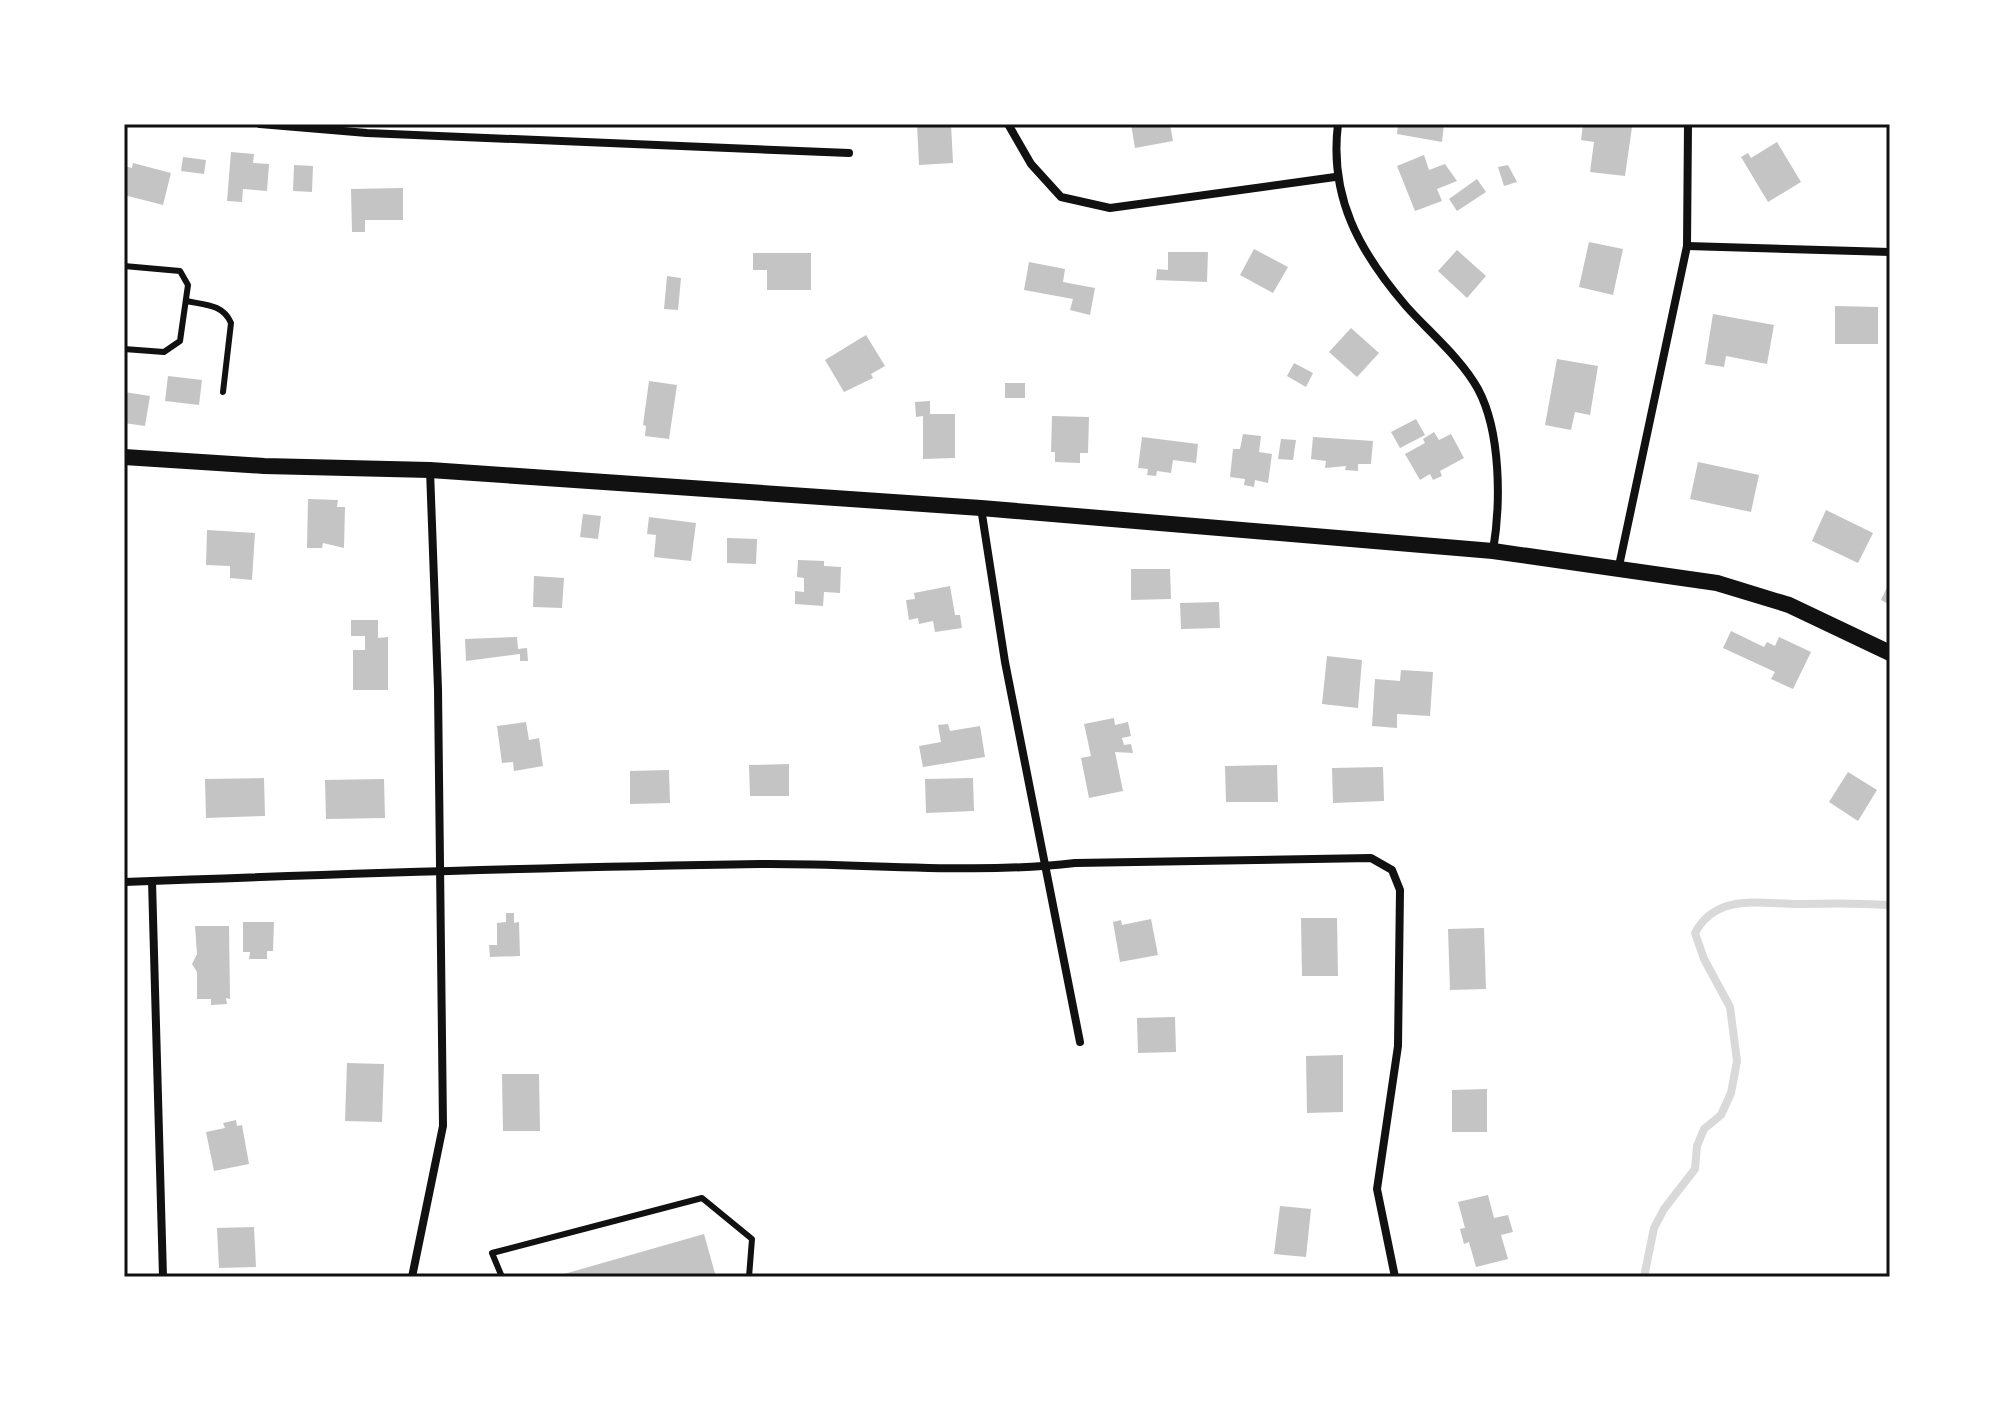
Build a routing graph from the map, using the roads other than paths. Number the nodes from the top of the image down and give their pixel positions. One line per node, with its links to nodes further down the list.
1 (260, 124): 5 (street)
2 (1008, 124): 6 (street)
3 (1338, 124): 6 (street)
4 (1688, 124): 7 (street)
5 (849, 153)
6 (1335, 177): 16 (street)
7 (1687, 246): 8 (street); 17 (street)
8 (1890, 252)
9 (124, 266): 10 (lane)
10 (186, 301): 11 (lane); 12 (lane)
11 (124, 349)
12 (223, 392)
13 (124, 457): 14 (main road)
14 (430, 470): 15 (main road); 20 (street)
15 (981, 508): 16 (main road); 19 (street)
16 (1493, 551): 17 (main road)
17 (1619, 566): 18 (main road)
18 (1890, 653)
19 (1045, 866): 20 (street); 23 (street); 28 (street)
20 (440, 870): 21 (street); 25 (street)
21 (152, 881): 22 (street); 24 (street)
22 (124, 882)
23 (1080, 1042)
24 (163, 1277)
25 (412, 1277)
26 (502, 1277): 27 (lane)
27 (749, 1277)
28 (1395, 1277)

